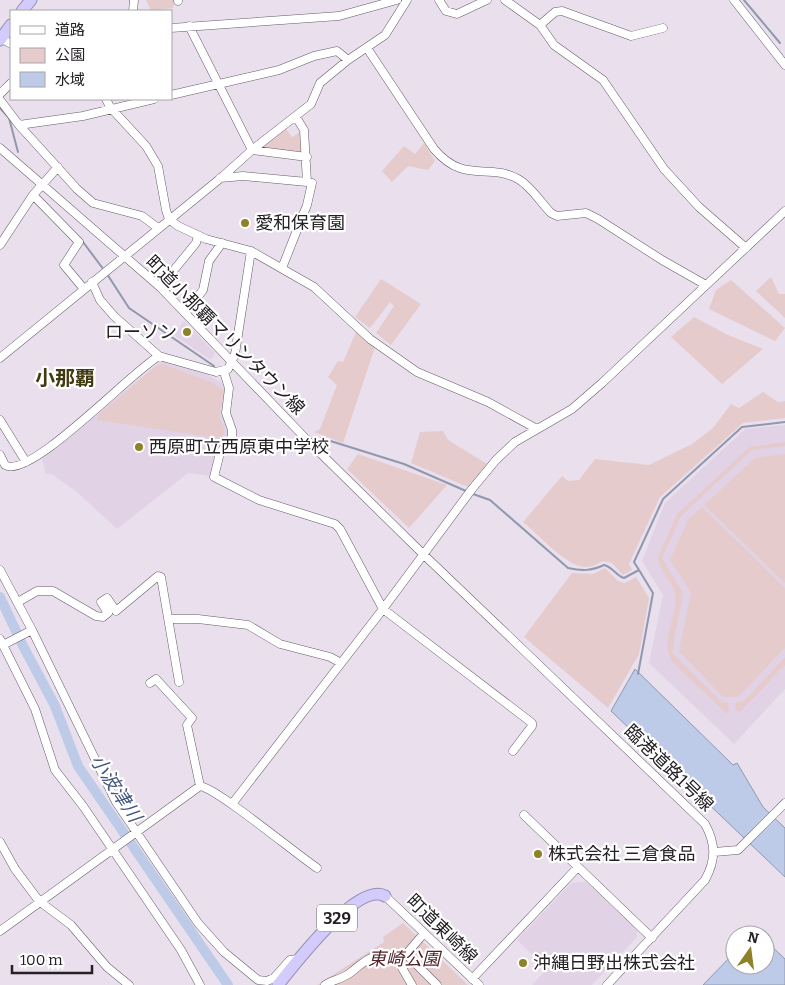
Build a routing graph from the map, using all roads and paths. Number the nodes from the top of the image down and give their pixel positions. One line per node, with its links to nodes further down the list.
1 (31, 0): 9 (highway)
2 (397, 0): 8 (street)
3 (407, 0): 16 (street)
4 (439, 0): 5 (street)
5 (487, 0)
6 (505, 0): 10 (street)
7 (734, 0): 17 (street)
8 (373, 3): 11 (street)
9 (23, 10)
10 (540, 25): 14 (street); 44 (street)
11 (190, 26): 13 (street); 20 (street)
12 (10, 27): 15 (highway)
13 (172, 28)
14 (663, 28)
15 (4, 41)
16 (367, 48): 18 (street); 49 (street)
17 (782, 55): 19 (street)
18 (348, 60): 20 (street); 28 (street)
19 (785, 65)
20 (217, 83): 23 (street); 31 (street)
21 (10, 84): 22 (street)
22 (0, 94)
23 (172, 95)
24 (0, 100): 29 (street)
25 (106, 100): 27 (street)
26 (149, 100): 27 (street)
27 (110, 108): 29 (street); 39 (street)
28 (296, 117): 31 (street); 32 (street)
29 (20, 125): 33 (street)
30 (0, 148): 36 (street, 町道小那覇マリンタウン線)
31 (252, 150): 32 (street); 34 (street)
32 (306, 157): 35 (street)
33 (58, 167): 36 (street); 40 (street)
34 (220, 178): 35 (street); 39 (street)
35 (307, 182): 47 (street)
36 (43, 184): 37 (street); 46 (street, 町道小那覇マリンタウン線)
37 (33, 195): 43 (street); 51 (street)
38 (785, 211): 44 (street)
39 (169, 219): 40 (street); 41 (street)
40 (158, 228): 46 (street)
41 (198, 236): 42 (street); 50 (street)
42 (222, 243): 45 (street); 52 (street)
43 (0, 245)
44 (746, 248): 49 (street)
45 (251, 251): 47 (street); 55 (street)
46 (125, 256): 48 (street); 50 (street, 町道小那覇マリンタウン線)
47 (282, 268): 58 (street)
48 (92, 282): 51 (street); 53 (street)
49 (706, 285): 58 (street)
50 (160, 287): 52 (street, 町道小那覇マリンタウン線)
51 (84, 289): 54 (street)
52 (185, 313): 55 (street, 町道小那覇マリンタウン線)
53 (159, 356): 56 (street); 60 (street)
54 (0, 358)
55 (232, 361): 56 (street); 61 (street, 町道小那覇マリンタウン線)
56 (224, 372): 64 (street)
57 (0, 420): 60 (street)
58 (536, 429): 61 (street)
59 (0, 455): 60 (street)
60 (26, 462)
61 (423, 554): 64 (street); 69 (street, 町道小那覇マリンタウン線)
62 (0, 570): 63 (street)
63 (18, 602): 65 (street); 66 (street)
64 (383, 610): 68 (street); 72 (street)
65 (169, 619): 68 (street); 70 (street)
66 (30, 631): 67 (street); 77 (street)
67 (3, 642): 79 (street)
68 (341, 663): 75 (street)
69 (551, 676): 80 (street, 臨港道路1号線)
70 (179, 682)
71 (150, 683): 73 (street)
72 (513, 750)
73 (200, 786): 75 (street); 77 (street)
74 (785, 803): 80 (street)
75 (232, 804): 82 (street)
76 (524, 816): 81 (street)
77 (134, 835): 79 (street); 89 (street)
78 (0, 842): 84 (street)
79 (114, 849): 84 (street); 93 (street)
80 (714, 852): 87 (street)
81 (578, 867): 87 (street); 91 (street)
82 (317, 868)
83 (385, 896): 89 (highway, 329); 91 (street, 町道東崎線)
84 (39, 901): 85 (street); 92 (street)
85 (0, 931)
86 (420, 938): 88 (street)
87 (652, 938): 99 (street)
88 (410, 958): 90 (street); 97 (street)
89 (298, 959): 94 (highway, 329)
90 (401, 964): 95 (street); 96 (street)
91 (472, 979): 98 (street, 町道東崎線)
92 (128, 985)
93 (200, 985)
94 (278, 985)
95 (325, 985)
96 (412, 985)
97 (437, 985)
98 (479, 985)
99 (607, 985)

